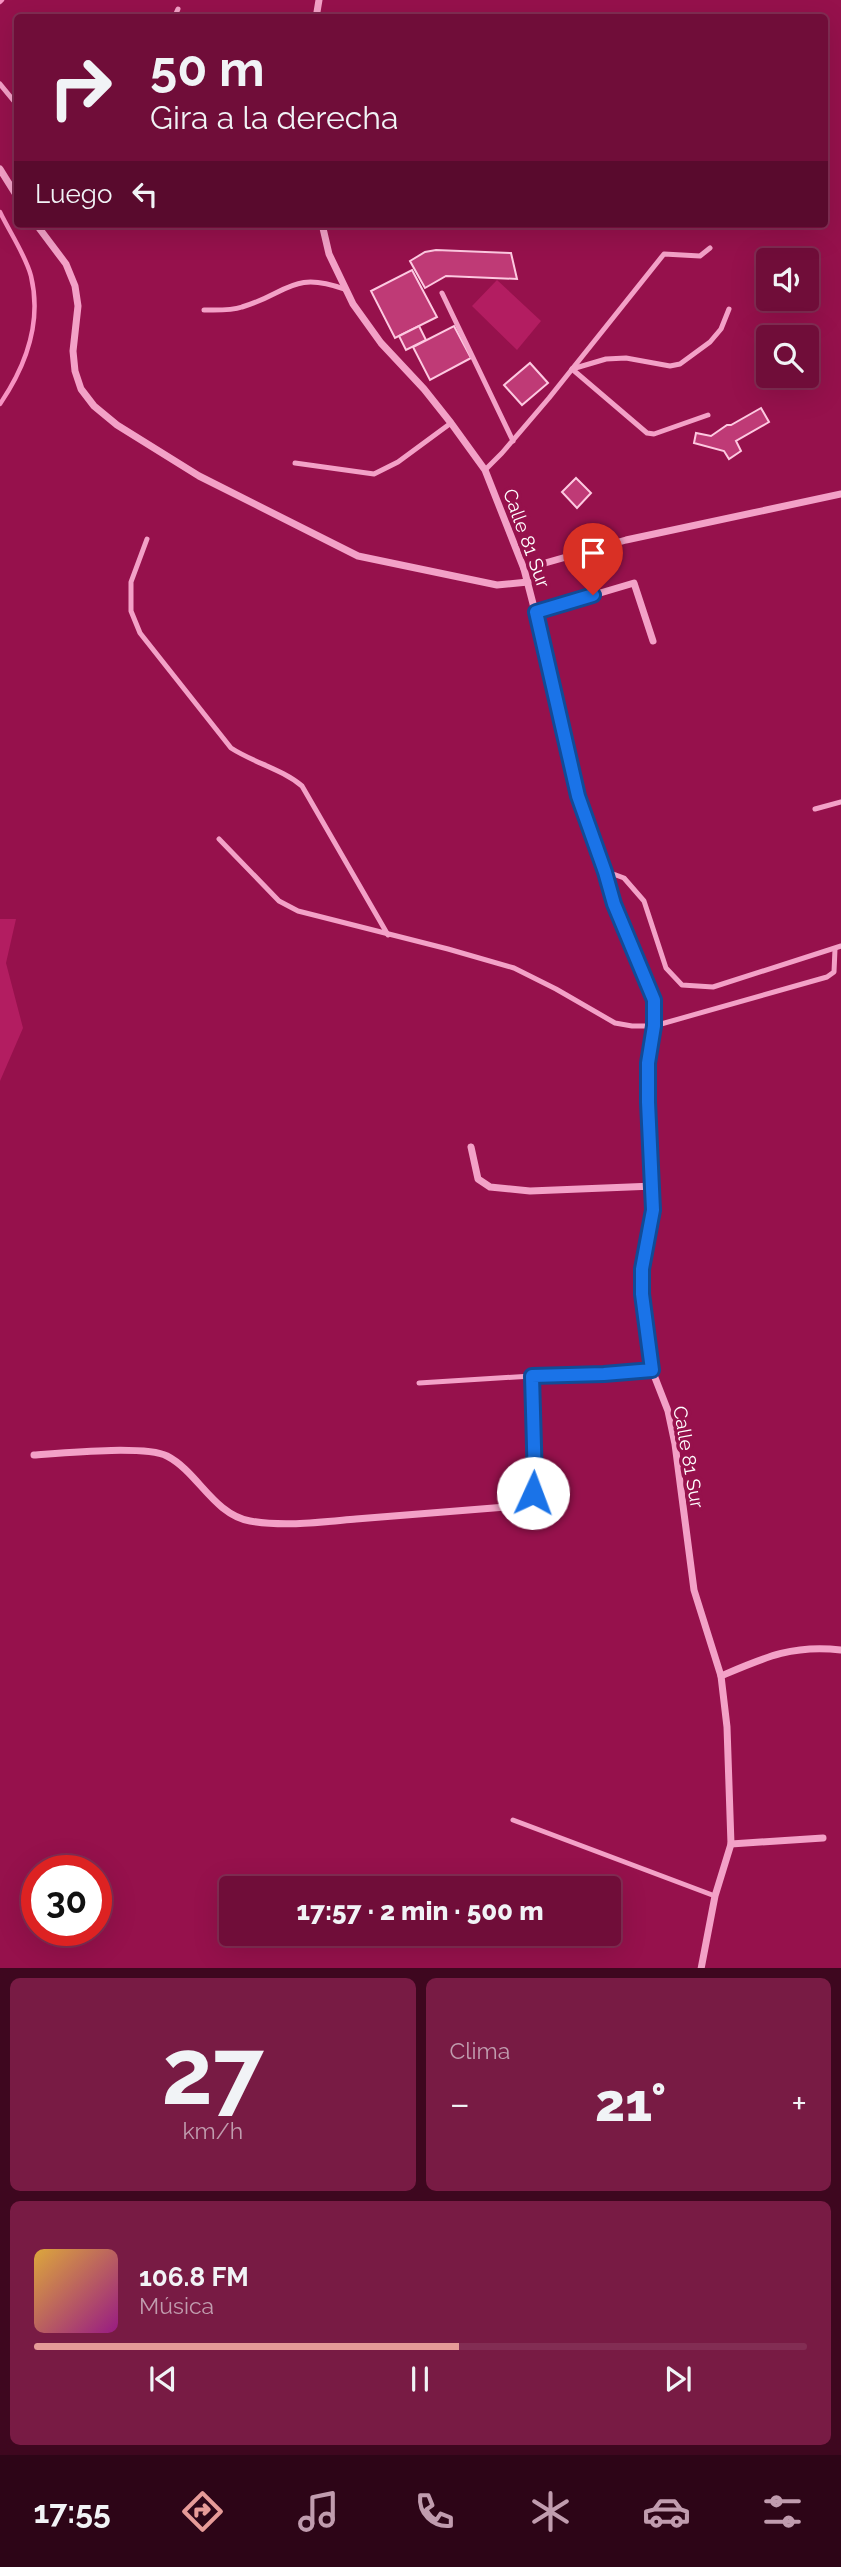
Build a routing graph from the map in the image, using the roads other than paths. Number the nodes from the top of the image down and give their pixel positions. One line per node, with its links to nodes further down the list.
1 (178, 9): 2 (lane)
2 (176, 14)
3 (0, 84): 4 (lane)
4 (14, 101)
5 (0, 169): 6 (street)
6 (14, 192)
7 (39, 228): 23 (street)
8 (323, 228): 10 (street, Calle 81 Sur)
9 (710, 248): 14 (lane)
10 (344, 289): 13 (lane); 16 (street, Calle 81 Sur)
11 (442, 293): 17 (lane)
12 (729, 309): 14 (lane)
13 (204, 310)
14 (572, 369): 15 (lane); 17 (lane)
15 (708, 415)
16 (451, 423): 18 (lane); 19 (street, Calle 81 Sur)
17 (513, 441): 19 (lane)
18 (295, 463)
19 (485, 470): 22 (street, Calle 81 Sur)
20 (841, 494): 22 (street)
21 (146, 539): 30 (lane)
22 (524, 569): 23 (street, Calle 81 Sur)
23 (528, 582): 24 (street, Calle 81 Sur)
24 (536, 612): 25 (street); 29 (street, Calle 81 Sur)
25 (653, 641)
26 (841, 802): 27 (lane)
27 (815, 809)
28 (219, 839): 30 (lane)
29 (605, 872): 31 (lane); 32 (street, Calle 81 Sur)
30 (388, 935): 32 (lane)
31 (838, 948): 32 (lane)
32 (654, 1026): 34 (street, Calle 81 Sur)
33 (471, 1147): 34 (street)
34 (654, 1186): 35 (street, Calle 81 Sur)
35 (652, 1370): 36 (street); 40 (street, Calle 81 Sur)
36 (532, 1376): 37 (lane); 38 (street)
37 (419, 1383)
38 (34, 1455)
39 (841, 1650): 40 (street)
40 (721, 1676): 43 (street, Calle 81 Sur)
41 (513, 1820): 44 (lane)
42 (822, 1838): 43 (street)
43 (731, 1844): 44 (street, Calle 81 Sur)
44 (715, 1896): 45 (street, Calle 81 Sur)
45 (701, 1968)

